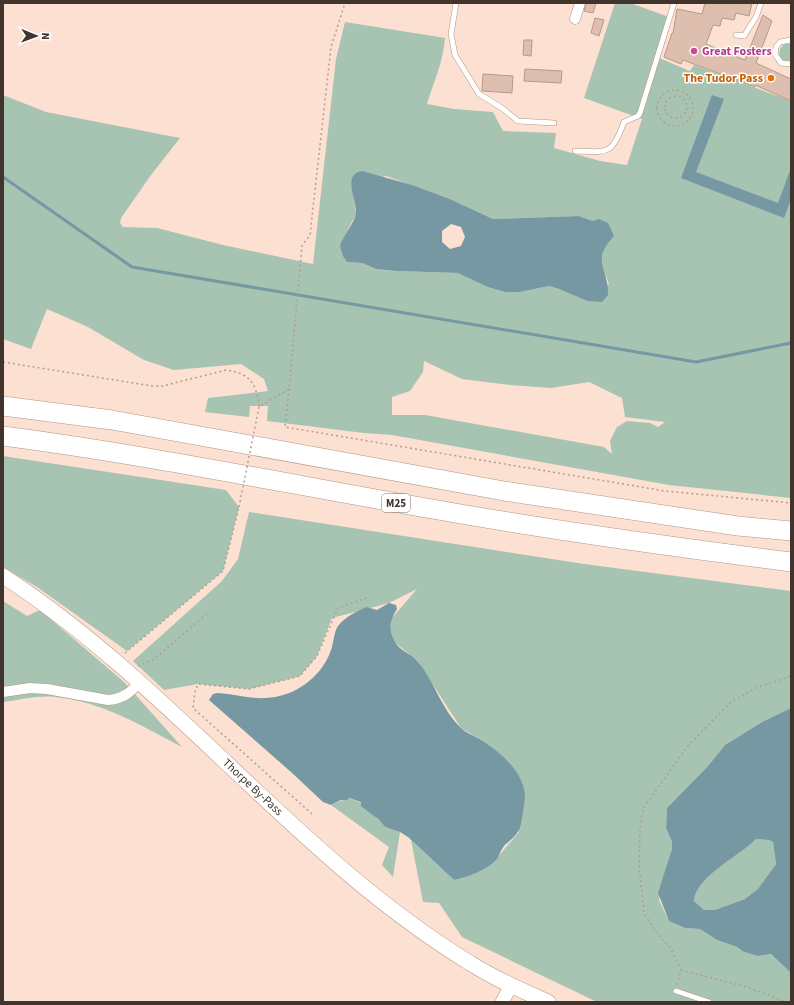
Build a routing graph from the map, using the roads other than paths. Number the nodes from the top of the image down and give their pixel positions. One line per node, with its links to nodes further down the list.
1 (456, 3): 9 (lane)
2 (580, 3): 5 (street)
3 (674, 3): 10 (lane)
4 (761, 3): 6 (lane)
5 (575, 19)
6 (736, 35)
7 (791, 40): 8 (lane)
8 (791, 64)
9 (554, 122)
10 (574, 151)
11 (3, 406): 13 (highway)
12 (3, 436): 14 (highway, M25)
13 (791, 531)
14 (791, 562)
15 (3, 576): 16 (main road, Thorpe By-Pass)
16 (139, 683): 17 (street); 18 (main road, Thorpe By-Pass)
17 (3, 692)
18 (512, 986): 20 (street); 21 (main road, Thorpe By-Pass)
19 (676, 991): 22 (lane)
20 (502, 1002)
21 (548, 1002)
22 (709, 1002)

